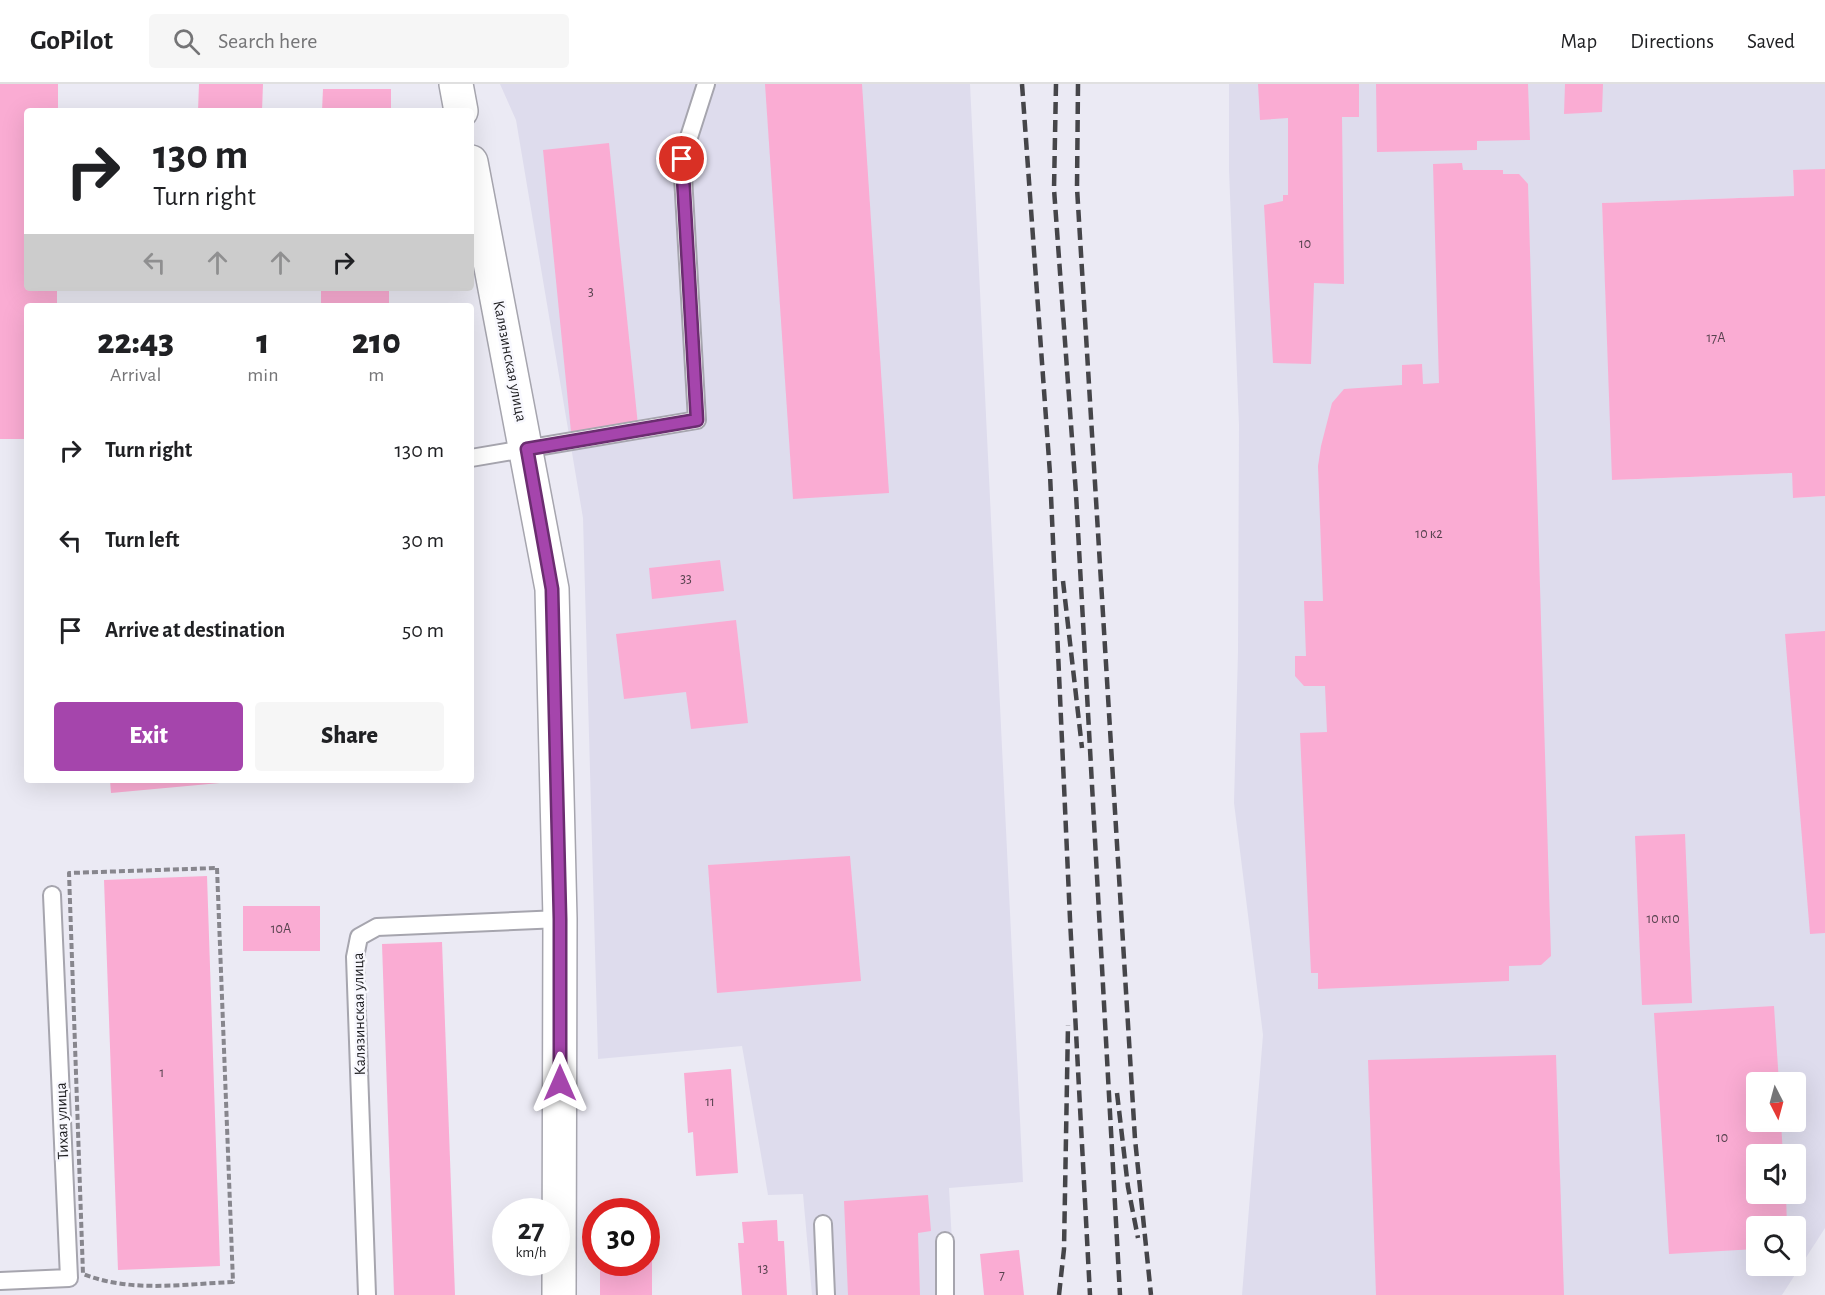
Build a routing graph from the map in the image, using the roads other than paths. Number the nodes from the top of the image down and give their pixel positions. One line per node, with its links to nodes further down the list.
1 (456, 84): 3 (street)
2 (706, 84): 5 (lane)
3 (460, 108)
4 (474, 177): 5 (street, Калязинская улица)
5 (527, 449): 6 (lane); 8 (street, Калязинская улица)
6 (474, 458)
7 (52, 895): 11 (lane, Тихая улица)
8 (560, 919): 12 (lane, Калязинская улица); 13 (street, Калязинская улица)
9 (823, 1224): 14 (lane)
10 (945, 1241): 15 (lane)
11 (0, 1281)
12 (367, 1295)
13 (560, 1295)
14 (826, 1295)
15 (945, 1295)

